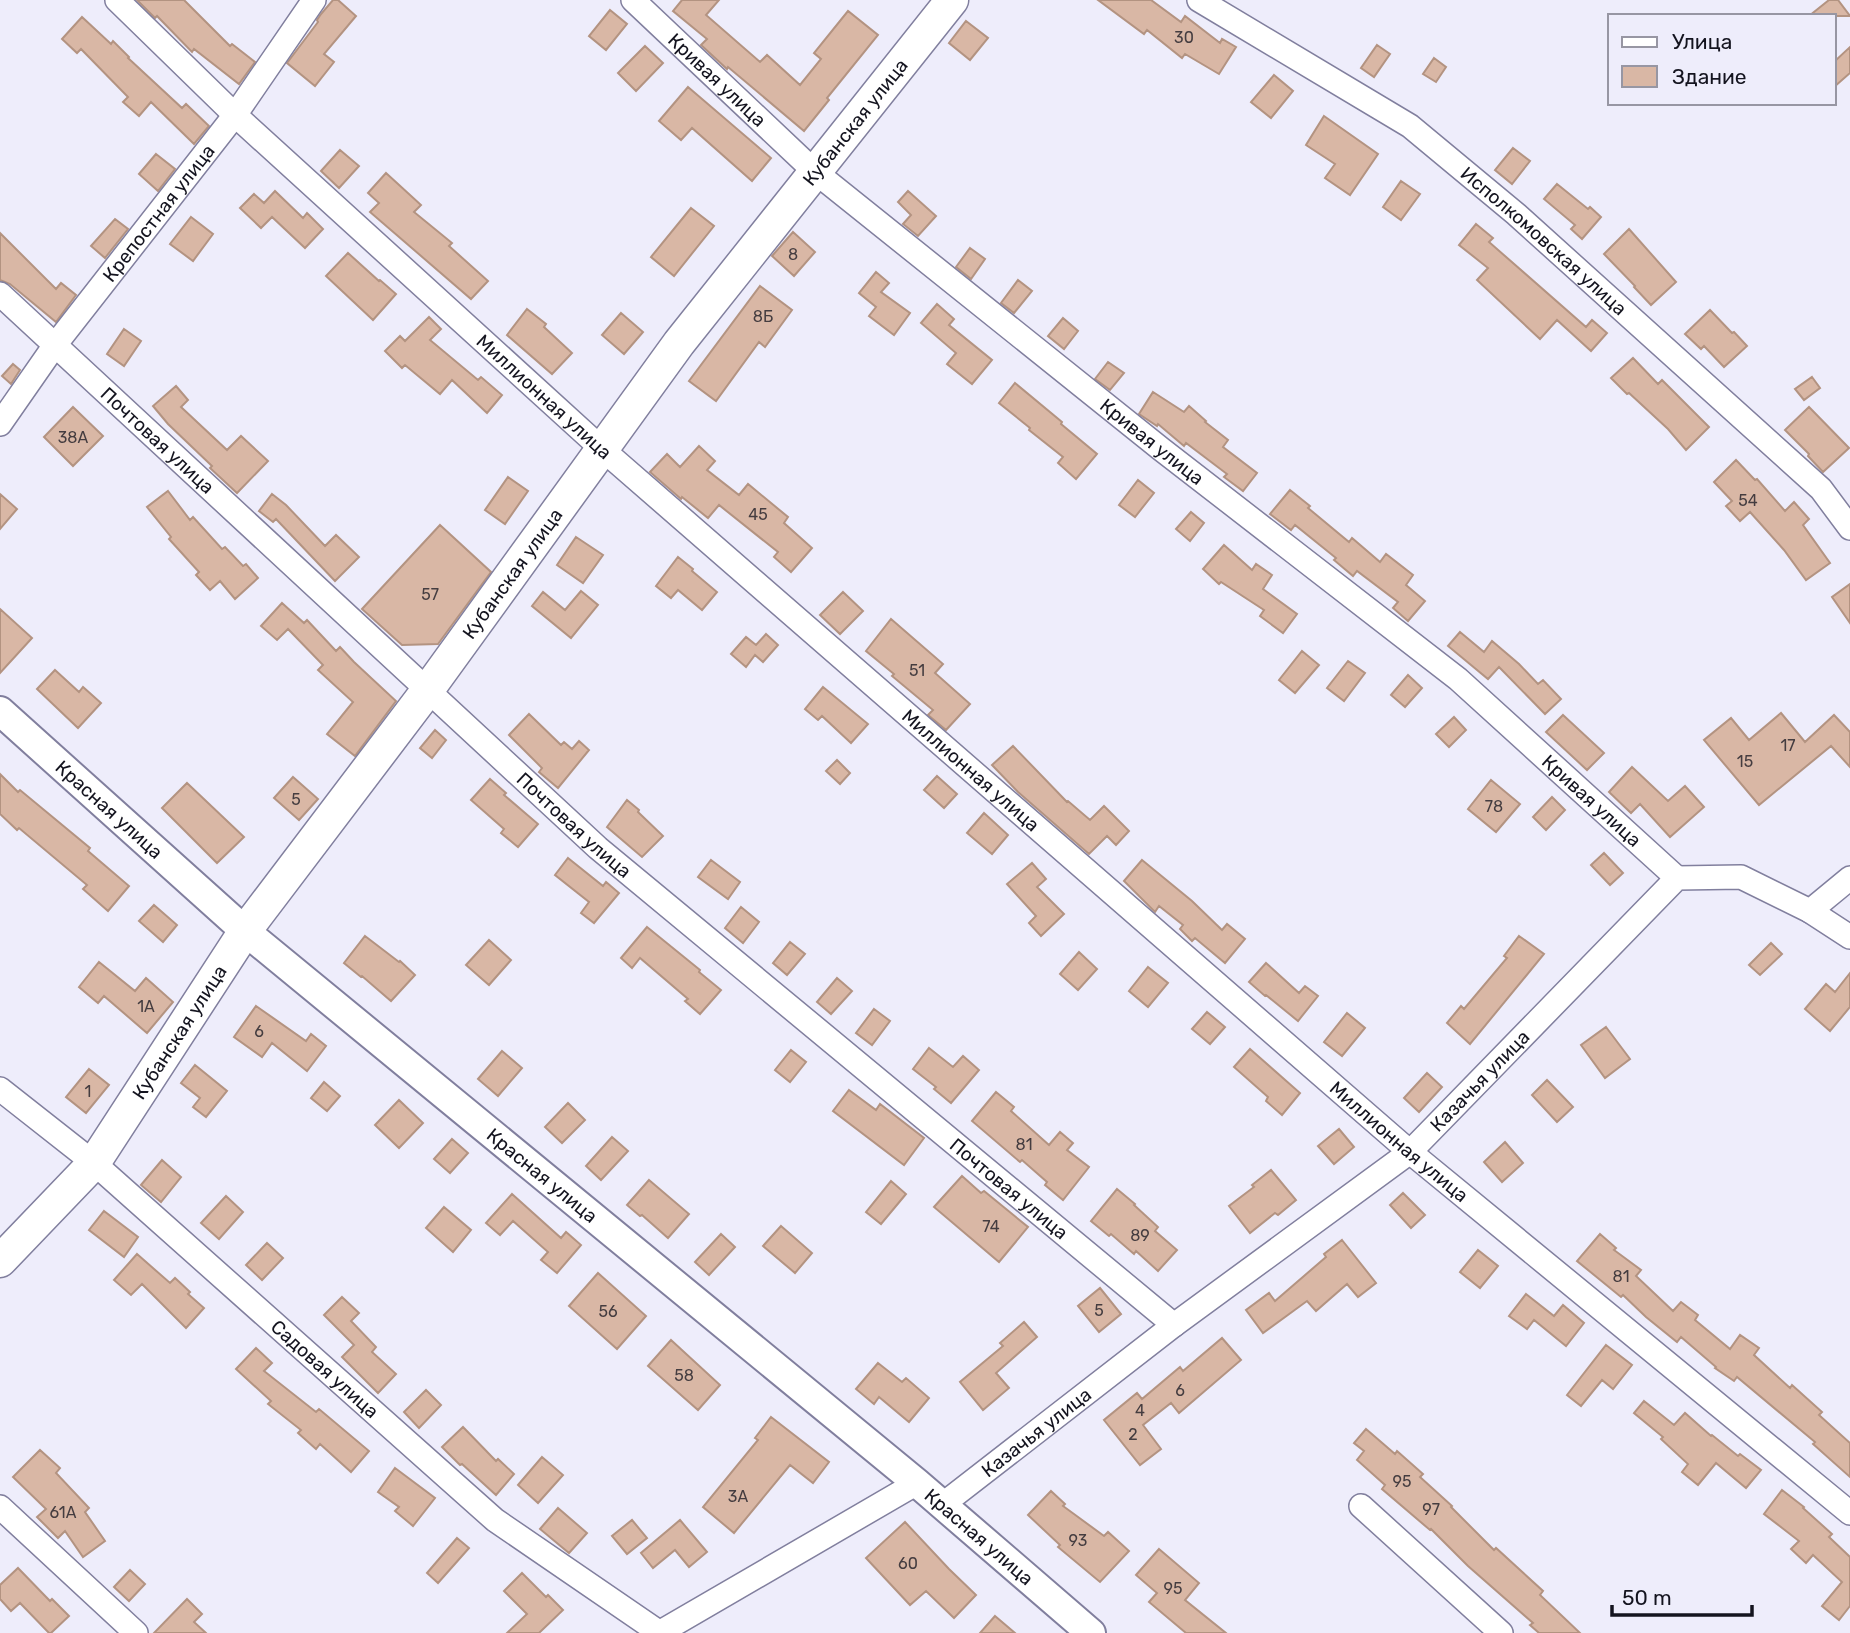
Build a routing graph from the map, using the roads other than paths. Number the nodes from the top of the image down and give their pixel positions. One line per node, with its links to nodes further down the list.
1 (117, 0): 6 (street, Миллионная улица)
2 (314, 0): 6 (street, Крепостная улица)
3 (633, 0): 7 (street, Кривая улица)
4 (951, 0): 7 (main road, Кубанская улица)
5 (1199, 0): 12 (street, Исполкомовская улица)
6 (235, 115): 9 (street, Крепостная улица); 11 (street, Миллионная улица)
7 (814, 171): 11 (main road, Кубанская улица); 15 (street, Кривая улица)
8 (0, 294): 9 (street, Почтовая улица)
9 (55, 345): 10 (street, Крепостная улица); 13 (street, Почтовая улица)
10 (0, 424)
11 (602, 449): 13 (main road, Кубанская улица); 21 (street, Миллионная улица)
12 (1850, 528)
13 (427, 691): 18 (main road, Кубанская улица); 24 (street, Почтовая улица)
14 (0, 710): 18 (street, Красная улица)
15 (1677, 878): 17 (street); 21 (street, Казачья улица)
16 (1850, 878): 17 (street)
17 (1810, 911): 19 (street)
18 (245, 931): 22 (main road, Кубанская улица); 25 (street, Красная улица)
19 (1850, 937)
20 (0, 1090): 22 (street, Садовая улица)
21 (1410, 1152): 24 (street, Казачья улица); 29 (street, Миллионная улица)
22 (94, 1163): 23 (main road, Кубанская улица); 31 (street, Садовая улица)
23 (0, 1261)
24 (1174, 1325): 26 (street, Казачья улица)
25 (917, 1483): 26 (street, Красная улица); 31 (street)
26 (942, 1505): 32 (street, Красная улица)
27 (1361, 1506): 33 (street)
28 (0, 1507): 30 (street)
29 (1850, 1513)
30 (136, 1633)
31 (659, 1633)
32 (1091, 1633)
33 (1501, 1633)

